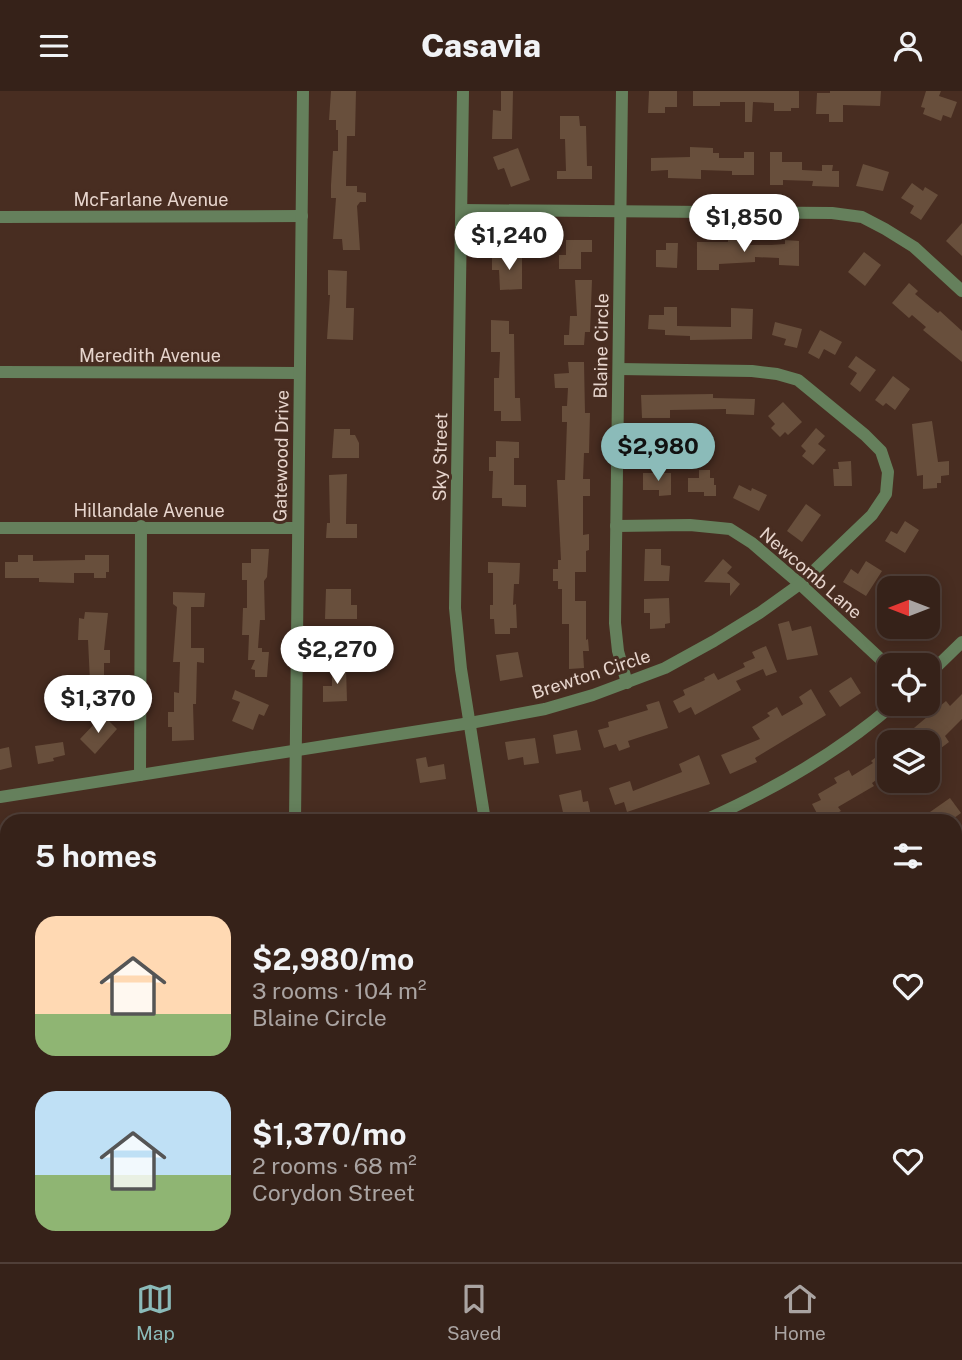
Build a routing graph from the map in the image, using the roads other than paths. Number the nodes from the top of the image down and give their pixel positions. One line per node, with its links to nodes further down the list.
1 (303, 91): 6 (street, Gatewood Drive)
2 (463, 91): 4 (street, Sky Street)
3 (622, 91): 5 (street, Blaine Circle)
4 (461, 210): 5 (street); 22 (street, Sky Street)
5 (620, 212): 8 (street); 9 (street, Blaine Circle)
6 (302, 216): 7 (street, McFarlane Avenue); 11 (street, Gatewood Drive)
7 (0, 217)
8 (962, 291)
9 (618, 369): 13 (street, Blaine Circle); 16 (street, Brewton Circle)
10 (0, 372): 11 (street, Meredith Avenue)
11 (299, 373): 15 (street, Gatewood Drive)
12 (141, 526): 14 (street, Hillandale Avenue); 15 (street, Hillandale Avenue); 24 (street)
13 (616, 526): 16 (street, Newcomb Lane); 20 (street, Blaine Circle)
14 (0, 528)
15 (298, 528): 23 (street, Gatewood Drive)
16 (800, 584): 18 (street, Newcomb Lane); 20 (street, Brewton Circle)
17 (962, 642): 19 (street)
18 (877, 656)
19 (940, 663)
20 (627, 683): 22 (street, Brewton Circle)
21 (878, 716): 28 (street)
22 (470, 723): 23 (street, Brewton Circle); 27 (street, Sky Street)
23 (296, 750): 24 (street, Brewton Circle); 26 (street, Gatewood Drive)
24 (140, 775): 25 (street, Brewton Circle)
25 (0, 797)
26 (295, 814)
27 (484, 814)
28 (717, 814)

